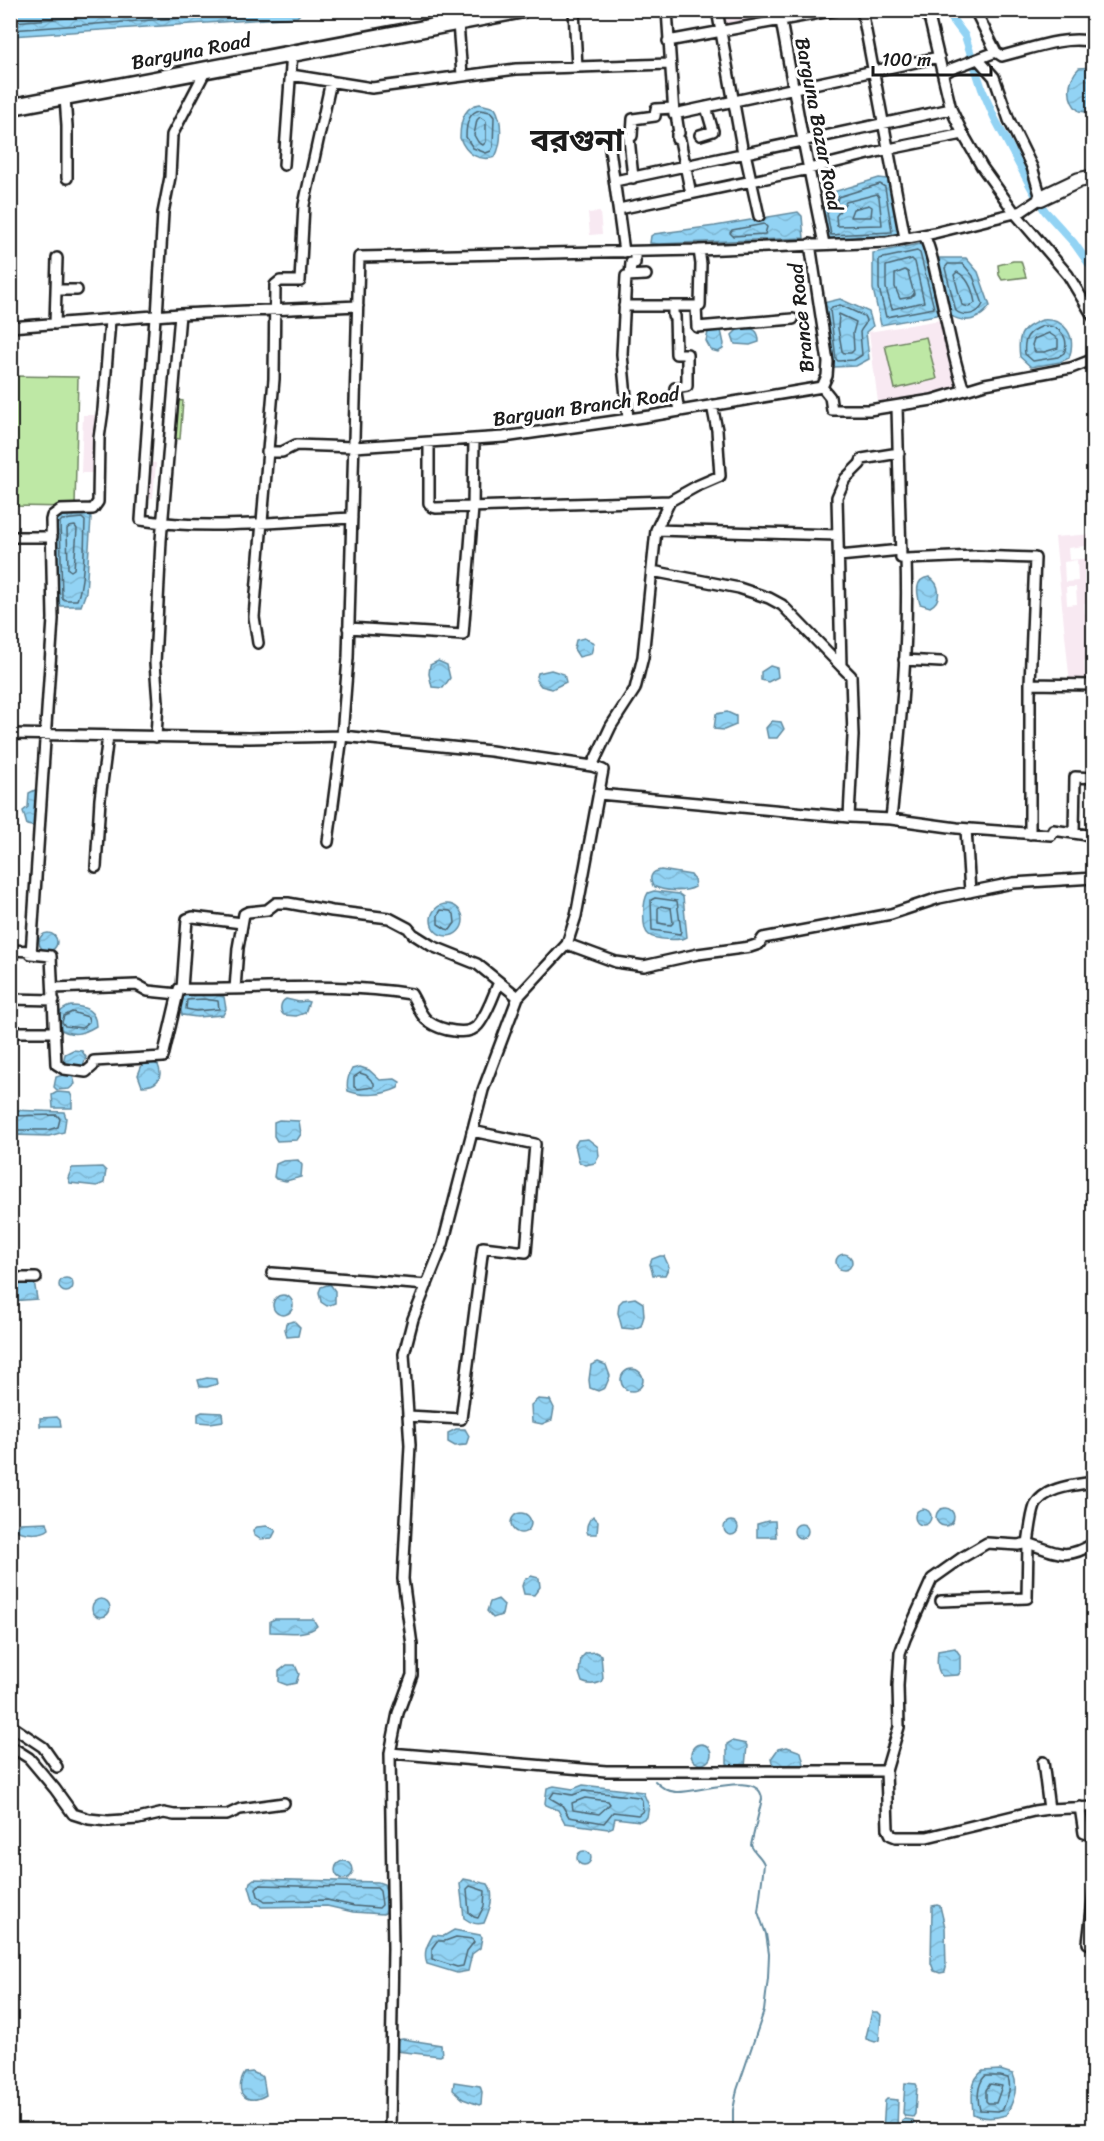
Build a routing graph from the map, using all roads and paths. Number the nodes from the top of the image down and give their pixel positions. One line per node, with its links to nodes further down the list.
1 (488, 10): 11 (main road, Barguna Road)
2 (521, 10): 11 (main road, Barguna Road)
3 (574, 10): 20 (street)
4 (667, 10): 13 (street)
5 (717, 10): 12 (street)
6 (836, 10): 10 (street)
7 (862, 10): 22 (street)
8 (925, 10): 17 (street)
9 (975, 10): 16 (street)
10 (780, 15): 12 (street); 27 (street, Barguna Bazar Road)
11 (460, 16): 15 (main road, Barguna Road); 25 (street); 29 (main road, Barguna Road)
12 (721, 32): 13 (street); 30 (street)
13 (668, 41): 19 (street)
14 (1094, 42): 16 (street)
15 (292, 52): 21 (main road, Barguna Road); 24 (street)
16 (996, 52): 18 (street)
17 (939, 57): 22 (street); 23 (street)
18 (979, 60): 23 (street); 51 (street)
19 (670, 64): 20 (street); 34 (street)
20 (577, 67): 25 (street)
21 (206, 70): 28 (main road, Barguna Road); 73 (street)
22 (874, 71): 27 (street); 35 (street)
23 (947, 72): 33 (street)
24 (291, 75): 26 (street); 42 (street)
25 (462, 75): 26 (street)
26 (331, 81): 71 (street)
27 (794, 89): 30 (street); 38 (street, Barguna Bazar Road)
28 (65, 97): 31 (main road, Barguna Road); 46 (street)
29 (10, 101)
30 (733, 102): 32 (street); 41 (street)
31 (10, 107)
32 (706, 108): 34 (street); 37 (street)
33 (951, 109): 35 (street); 36 (street)
34 (675, 111): 43 (street); 47 (street)
35 (883, 124): 38 (street); 39 (street)
36 (963, 134): 39 (street); 53 (street)
37 (700, 135)
38 (803, 140): 41 (street); 44 (street, Barguna Bazar Road)
39 (889, 149): 44 (street); 56 (street)
40 (610, 150): 48 (street)
41 (744, 153): 43 (street); 49 (street)
42 (284, 165)
43 (686, 166): 47 (street); 50 (street)
44 (809, 169): 49 (street); 58 (street, Barguna Bazar Road)
45 (1094, 177): 51 (street)
46 (67, 178)
47 (633, 178): 48 (street)
48 (615, 181): 52 (street)
49 (752, 181): 50 (street); 54 (street)
50 (691, 194): 52 (street)
51 (1041, 198): 53 (street)
52 (619, 209): 60 (street)
53 (1019, 212): 55 (street); 74 (street)
54 (759, 216)
55 (924, 235): 56 (street); 81 (street)
56 (905, 238): 58 (street)
57 (810, 244): 58 (street); 59 (street); 80 (street, Brance Road)
58 (824, 244)
59 (699, 250): 61 (street); 69 (street)
60 (624, 252): 61 (street); 67 (street)
61 (635, 252): 64 (street)
62 (57, 258): 65 (street)
63 (646, 275): 64 (street)
64 (630, 276): 68 (street)
65 (56, 290): 66 (street); 77 (street)
66 (77, 290)
67 (358, 306): 71 (street); 88 (street)
68 (624, 306): 70 (street); 85 (street)
69 (696, 306): 70 (street); 75 (street)
70 (673, 307): 84 (street)
71 (276, 310): 72 (street); 89 (street)
72 (180, 314): 73 (street); 94 (street)
73 (156, 317): 76 (street); 94 (street)
74 (1094, 318)
75 (793, 319)
76 (110, 321): 77 (street); 99 (street)
77 (55, 324): 78 (street)
78 (10, 327)
79 (1094, 359): 81 (street)
80 (822, 387): 82 (street, Barguan Branch Road); 83 (street)
81 (964, 390): 83 (street)
82 (712, 405): 84 (street, Barguan Branch Road); 91 (street)
83 (897, 407): 90 (street)
84 (679, 411): 85 (street, Barguan Branch Road)
85 (628, 419): 86 (street, Barguan Branch Road)
86 (474, 439): 87 (street, Barguan Branch Road); 92 (street)
87 (429, 442): 88 (street, Barguan Branch Road); 92 (street)
88 (354, 447): 89 (street, Barguan Branch Road); 93 (street)
89 (267, 452): 95 (street)
90 (899, 453): 97 (street); 100 (street)
91 (670, 501): 92 (street); 96 (street)
92 (473, 508): 103 (street)
93 (352, 518): 95 (street); 103 (street)
94 (163, 523): 95 (street); 114 (street)
95 (262, 523): 104 (street)
96 (656, 530): 97 (street); 102 (street)
97 (838, 535): 101 (street)
98 (10, 537): 99 (street)
99 (52, 537): 111 (street)
100 (904, 555): 101 (street); 105 (street); 108 (street)
101 (838, 556): 107 (street)
102 (652, 571): 107 (street); 115 (street)
103 (348, 628): 113 (street)
104 (258, 643)
105 (904, 660): 106 (street); 119 (street)
106 (941, 663)
107 (841, 666): 118 (street)
108 (1030, 684): 109 (street); 122 (street)
109 (1094, 685)
110 (10, 734): 111 (street)
111 (45, 734): 112 (street); 131 (street)
112 (108, 736): 114 (street); 125 (street)
113 (342, 736): 114 (street); 115 (street); 124 (street)
114 (156, 737)
115 (592, 766): 117 (street)
116 (1094, 778): 121 (street)
117 (599, 794): 118 (street); 129 (street)
118 (849, 818): 119 (street)
119 (891, 819): 120 (street)
120 (966, 829): 122 (street); 127 (street)
121 (1074, 833): 122 (street); 123 (street)
122 (1030, 834)
123 (1094, 836)
124 (328, 842)
125 (96, 867)
126 (1094, 878): 127 (street)
127 (970, 892): 129 (street)
128 (242, 923): 132 (street); 134 (street); 135 (street)
129 (567, 944): 136 (street)
130 (10, 950): 131 (street)
131 (32, 951): 133 (street)
132 (499, 982): 134 (street); 136 (street)
133 (53, 988): 135 (street); 138 (street)
134 (235, 989): 135 (street)
135 (180, 992): 140 (street)
136 (518, 997): 141 (street)
137 (10, 999): 138 (street)
138 (54, 1000): 140 (street)
139 (10, 1032): 140 (street)
140 (55, 1032)
141 (472, 1131): 145 (street); 146 (street)
142 (272, 1273): 145 (street)
143 (10, 1278): 144 (street)
144 (36, 1278)
145 (427, 1285): 146 (street)
146 (408, 1416): 153 (street)
147 (1094, 1482): 148 (street)
148 (1028, 1543): 149 (street); 150 (street); 156 (street)
149 (1094, 1543)
150 (941, 1601)
151 (10, 1725): 155 (street)
152 (10, 1746): 157 (street)
153 (390, 1753): 156 (street); 164 (street)
154 (1043, 1762): 160 (street)
155 (57, 1767)
156 (886, 1771): 160 (street)
157 (284, 1803)
158 (1080, 1807): 159 (street); 160 (street); 161 (street)
159 (1094, 1807)
160 (1049, 1809)
161 (1094, 1836)
162 (1094, 1893): 163 (street)
163 (1094, 1946)
164 (390, 2130)

